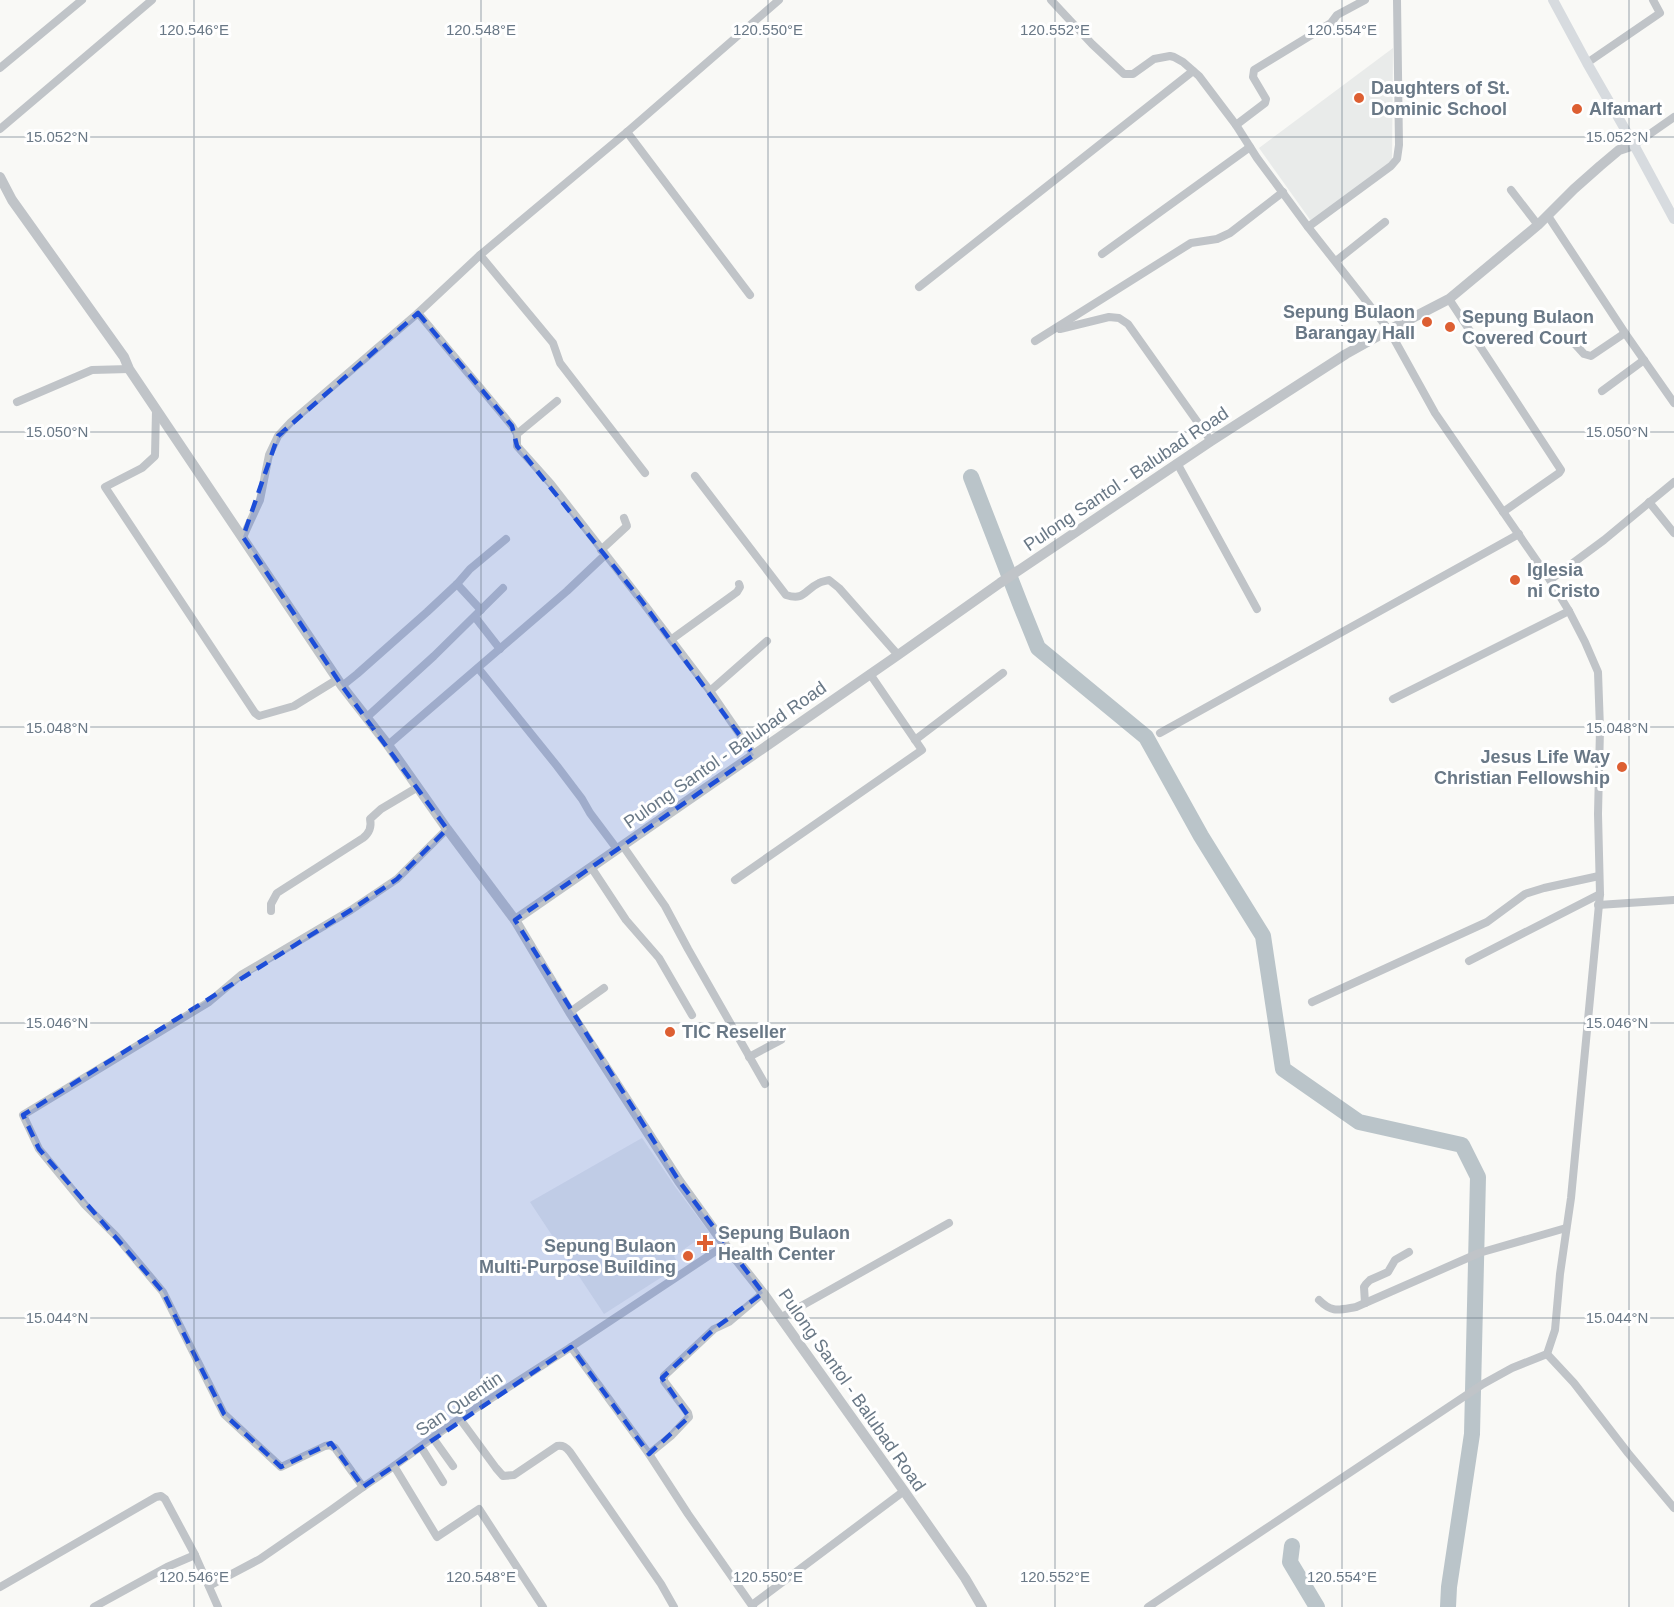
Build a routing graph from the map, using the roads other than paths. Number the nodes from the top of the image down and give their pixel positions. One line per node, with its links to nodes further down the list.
1 (82, 0): 10 (street)
2 (152, 0): 14 (street)
3 (779, 0): 15 (street)
4 (1051, 0): 11 (street)
5 (1365, 0): 13 (street)
6 (1397, 0): 25 (street)
7 (1553, 0): 9 (main road)
8 (1653, 0): 9 (street)
9 (1587, 63): 16 (main road)
10 (0, 69)
11 (1193, 71): 13 (street); 29 (street)
12 (1674, 117): 16 (street)
13 (1236, 125): 17 (street)
14 (0, 129)
15 (627, 132): 27 (street); 30 (street)
16 (1634, 145): 21 (street, Pulong Santol - Balubad Road); 22 (main road)
17 (1251, 147): 20 (street); 26 (street)
18 (0, 177): 39 (street)
19 (1511, 190): 24 (street)
20 (1283, 192): 25 (street); 34 (street)
21 (1548, 216): 24 (street, Pulong Santol - Balubad Road); 35 (street)
22 (1674, 219)
23 (1385, 222): 28 (street)
24 (1538, 225): 31 (street, Pulong Santol - Balubad Road)
25 (1308, 227): 28 (street)
26 (1102, 254)
27 (480, 255): 32 (street); 48 (street)
28 (1336, 261): 33 (street)
29 (919, 287)
30 (750, 295)
31 (1449, 299): 33 (street, Pulong Santol - Balubad Road); 52 (street)
32 (418, 313): 45 (street); 56 (street)
33 (1389, 330): 46 (street, Pulong Santol - Balubad Road); 52 (street)
34 (1052, 331): 36 (street); 46 (street)
35 (1625, 333): 37 (street); 38 (street)
36 (1035, 341)
37 (1574, 343)
38 (1644, 360): 40 (street); 43 (street)
39 (129, 369): 42 (street); 44 (street)
40 (1602, 391)
41 (557, 401): 45 (street)
42 (17, 402)
43 (1674, 403)
44 (156, 410): 56 (street); 74 (street)
45 (517, 434): 58 (street)
46 (1211, 441): 47 (street, Pulong Santol - Balubad Road)
47 (1177, 463): 63 (street); 70 (street, Pulong Santol - Balubad Road)
48 (645, 473)
49 (695, 476): 70 (street)
50 (1674, 482): 51 (street)
51 (1649, 502): 54 (street); 59 (street)
52 (1503, 512): 55 (street)
53 (624, 518): 58 (street)
54 (1674, 533)
55 (1518, 534): 59 (street); 78 (street)
56 (243, 537): 74 (street)
57 (506, 539): 60 (street)
58 (603, 552): 67 (street); 69 (street)
59 (1550, 580): 65 (street)
60 (457, 584): 64 (street); 74 (street)
61 (739, 584): 67 (street)
62 (503, 588): 64 (street)
63 (1257, 609)
64 (481, 610): 66 (street)
65 (1569, 611): 76 (street); 86 (street)
66 (475, 617): 69 (street); 77 (street)
67 (672, 639): 75 (street)
68 (766, 641): 75 (street)
69 (500, 649): 71 (street)
70 (898, 656): 73 (street, Pulong Santol - Balubad Road)
71 (478, 668): 80 (street); 84 (street)
72 (1003, 673): 79 (street)
73 (870, 674): 79 (street); 81 (street, Pulong Santol - Balubad Road)
74 (340, 682): 77 (street)
75 (710, 691): 81 (street)
76 (1393, 699)
77 (367, 717): 80 (street)
78 (1160, 733)
79 (915, 740): 87 (street)
80 (388, 745): 82 (street)
81 (754, 755): 84 (street, Pulong Santol - Balubad Road)
82 (418, 788): 83 (street); 91 (street)
83 (447, 829): 92 (street); 118 (street)
84 (620, 848): 85 (street, Pulong Santol - Balubad Road); 99 (street)
85 (591, 867): 92 (street, Pulong Santol - Balubad Road); 97 (street)
86 (1599, 876): 88 (street); 95 (street)
87 (735, 880)
88 (1600, 894): 90 (street); 93 (street)
89 (1674, 900): 90 (street)
90 (1598, 904): 102 (street)
91 (272, 911)
92 (515, 920): 96 (street, Pulong Santol - Balubad Road)
93 (1469, 961)
94 (604, 988): 96 (street)
95 (1312, 1002)
96 (570, 1012): 103 (street, Pulong Santol - Balubad Road)
97 (692, 1015)
98 (781, 1040): 99 (street)
99 (749, 1057): 100 (street)
100 (765, 1084)
101 (949, 1222): 108 (street)
102 (1566, 1228): 107 (street); 110 (street)
103 (725, 1245): 105 (street, Pulong Santol - Balubad Road); 109 (street, San Quentin)
104 (1409, 1252): 107 (street)
105 (763, 1293): 108 (street, Pulong Santol - Balubad Road); 114 (street)
106 (1319, 1300): 107 (street)
107 (1365, 1303)
108 (780, 1318): 119 (street, Pulong Santol - Balubad Road)
109 (572, 1347): 111 (street, San Quentin); 114 (street)
110 (1547, 1353): 120 (street); 130 (street)
111 (460, 1419): 112 (street, San Quentin); 128 (street)
112 (433, 1438): 113 (street, San Quentin); 116 (street)
113 (421, 1447): 115 (street, San Quentin); 117 (street)
114 (649, 1454): 124 (street)
115 (394, 1466): 118 (street, San Quentin); 127 (street)
116 (453, 1466)
117 (443, 1482)
118 (363, 1486): 123 (street, San Quentin)
119 (904, 1491): 124 (street); 129 (street, Pulong Santol - Balubad Road)
120 (1674, 1508)
121 (195, 1555): 122 (street); 123 (street); 125 (street)
122 (0, 1587)
123 (210, 1587): 126 (street)
124 (752, 1606)
125 (94, 1607)
126 (218, 1607)
127 (543, 1607)
128 (674, 1607)
129 (982, 1607)
130 (1148, 1607)

